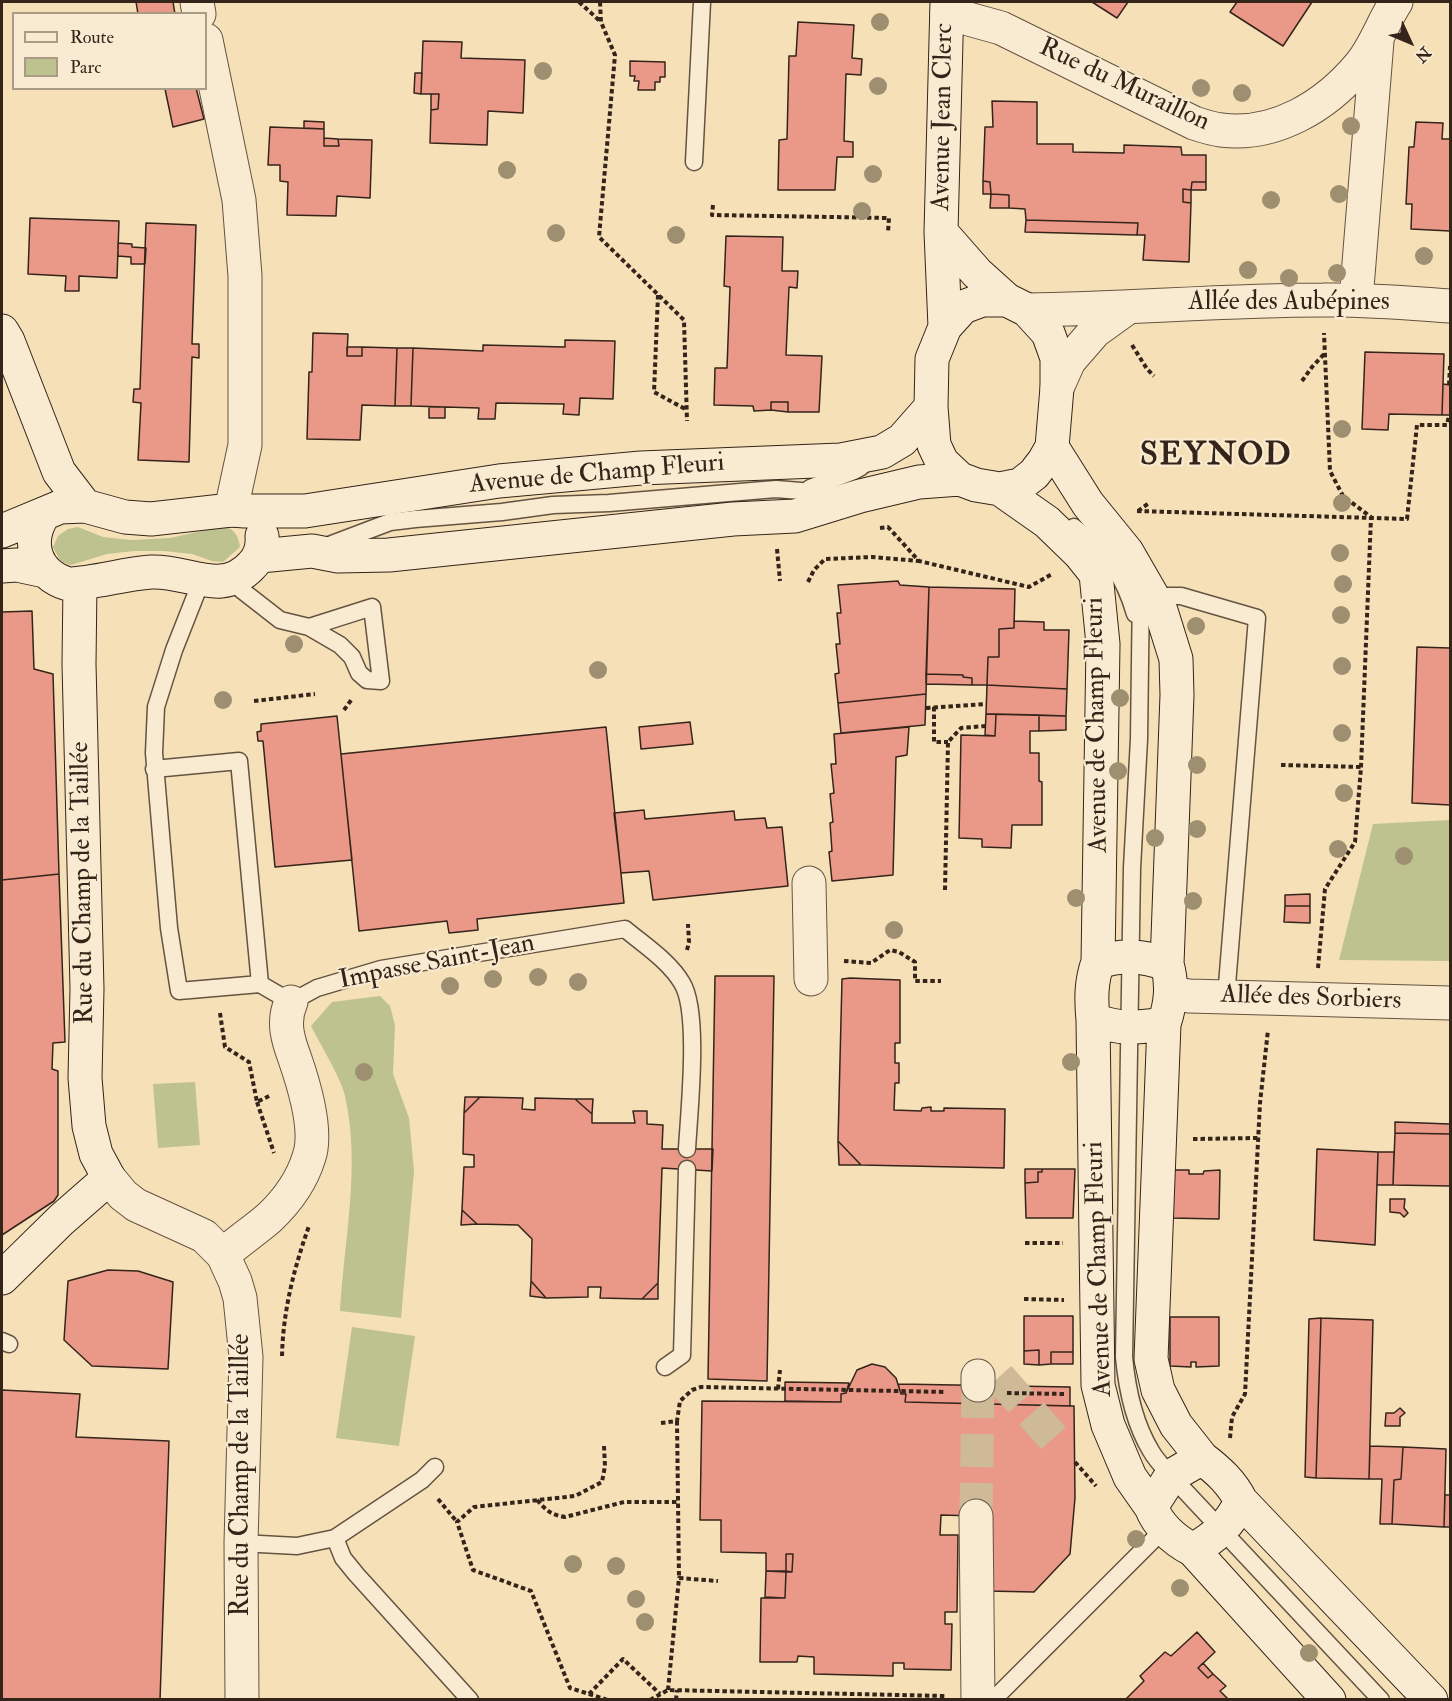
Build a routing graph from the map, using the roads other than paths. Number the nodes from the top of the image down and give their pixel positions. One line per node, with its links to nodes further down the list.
1 (702, 2): 6 (lane)
2 (1396, 2): 4 (street, Rue du Muraillon)
3 (947, 7): 4 (street, Rue du Muraillon); 7 (street, Avenue Jean Clerc)
4 (1377, 37): 8 (street, Rue du Muraillon)
5 (207, 45): 23 (street)
6 (694, 162)
7 (941, 232): 9 (street, Avenue Jean Clerc); 12 (street, Avenue Jean Clerc)
8 (1356, 300): 10 (street, Allée des Aubépines); 11 (street, Allée des Aubépines)
9 (1017, 305): 11 (street, Allée des Aubépines); 12 (street); 14 (street)
10 (1450, 306)
11 (1127, 308): 14 (street)
12 (945, 327): 15 (street)
13 (2, 331): 22 (street)
14 (1057, 388): 16 (street)
15 (931, 407): 17 (street, Avenue de Champ Fleuri); 18 (street)
16 (1052, 447): 19 (street); 34 (street, Avenue de Champ Fleuri)
17 (882, 453): 20 (lane); 24 (street, Avenue de Champ Fleuri)
18 (960, 479): 19 (street); 21 (street)
19 (1000, 489): 36 (lane, Avenue de Champ Fleuri); 40 (street, Avenue de Champ Fleuri)
20 (800, 490): 21 (lane); 26 (lane)
21 (860, 495): 28 (street)
22 (85, 506): 23 (street, Avenue de Champ Fleuri); 25 (street)
23 (238, 511): 24 (street, Avenue de Champ Fleuri); 29 (street)
24 (305, 511): 26 (lane)
25 (44, 514): 27 (street); 31 (street)
26 (390, 522): 28 (lane)
27 (2, 531)
28 (312, 551): 29 (street)
29 (260, 556): 32 (street)
30 (2, 566): 31 (street)
31 (45, 571): 33 (street)
32 (216, 580): 33 (street); 35 (lane); 37 (lane)
33 (80, 583): 51 (street, Rue du Champ de la Taillée)
34 (1147, 586): 36 (lane, Avenue de Champ Fleuri); 43 (street, Avenue de Champ Fleuri); 44 (lane)
35 (309, 627): 35 (lane)
36 (1140, 629): 39 (lane, Avenue de Champ Fleuri)
37 (154, 769): 42 (lane); 42 (lane)
38 (809, 883): 41 (street)
39 (1132, 956): 40 (street); 43 (street); 48 (lane, Avenue de Champ Fleuri)
40 (1098, 962): 47 (street, Avenue de Champ Fleuri)
41 (811, 978)
42 (260, 984): 45 (lane)
43 (1167, 993): 44 (street, Allée des Sorbiers); 48 (street); 55 (street, Avenue de Champ Fleuri)
44 (1226, 997): 46 (street, Allée des Sorbiers)
45 (291, 1002): 49 (lane, Impasse Saint-Jean); 52 (street)
46 (1450, 1003)
47 (1093, 1020): 48 (street); 60 (street, Avenue de Champ Fleuri)
48 (1129, 1029): 57 (lane, Avenue de Champ Fleuri)
49 (687, 1149)
50 (687, 1169): 54 (lane)
51 (109, 1178): 52 (street); 53 (street)
52 (223, 1255): 63 (street, Rue du Champ de la Taillée)
53 (2, 1278)
54 (665, 1367)
55 (1216, 1452): 57 (street); 58 (street, Avenue de Champ Fleuri)
56 (435, 1467): 62 (lane)
57 (1171, 1476): 60 (street); 61 (lane, Avenue de Champ Fleuri)
58 (1241, 1501): 61 (street); 70 (street, Avenue de Champ Fleuri)
59 (976, 1516): 65 (street)
60 (1157, 1518): 64 (street, Avenue de Champ Fleuri); 65 (lane)
61 (1222, 1532): 64 (street); 69 (lane, Avenue de Champ Fleuri)
62 (334, 1538): 63 (lane); 67 (lane)
63 (241, 1543): 66 (street, Rue du Champ de la Taillée)
64 (1193, 1550): 68 (street, Avenue de Champ Fleuri)
65 (983, 1699)
66 (242, 1700)
67 (470, 1700)
68 (1329, 1700)
69 (1381, 1700)
70 (1431, 1700)

